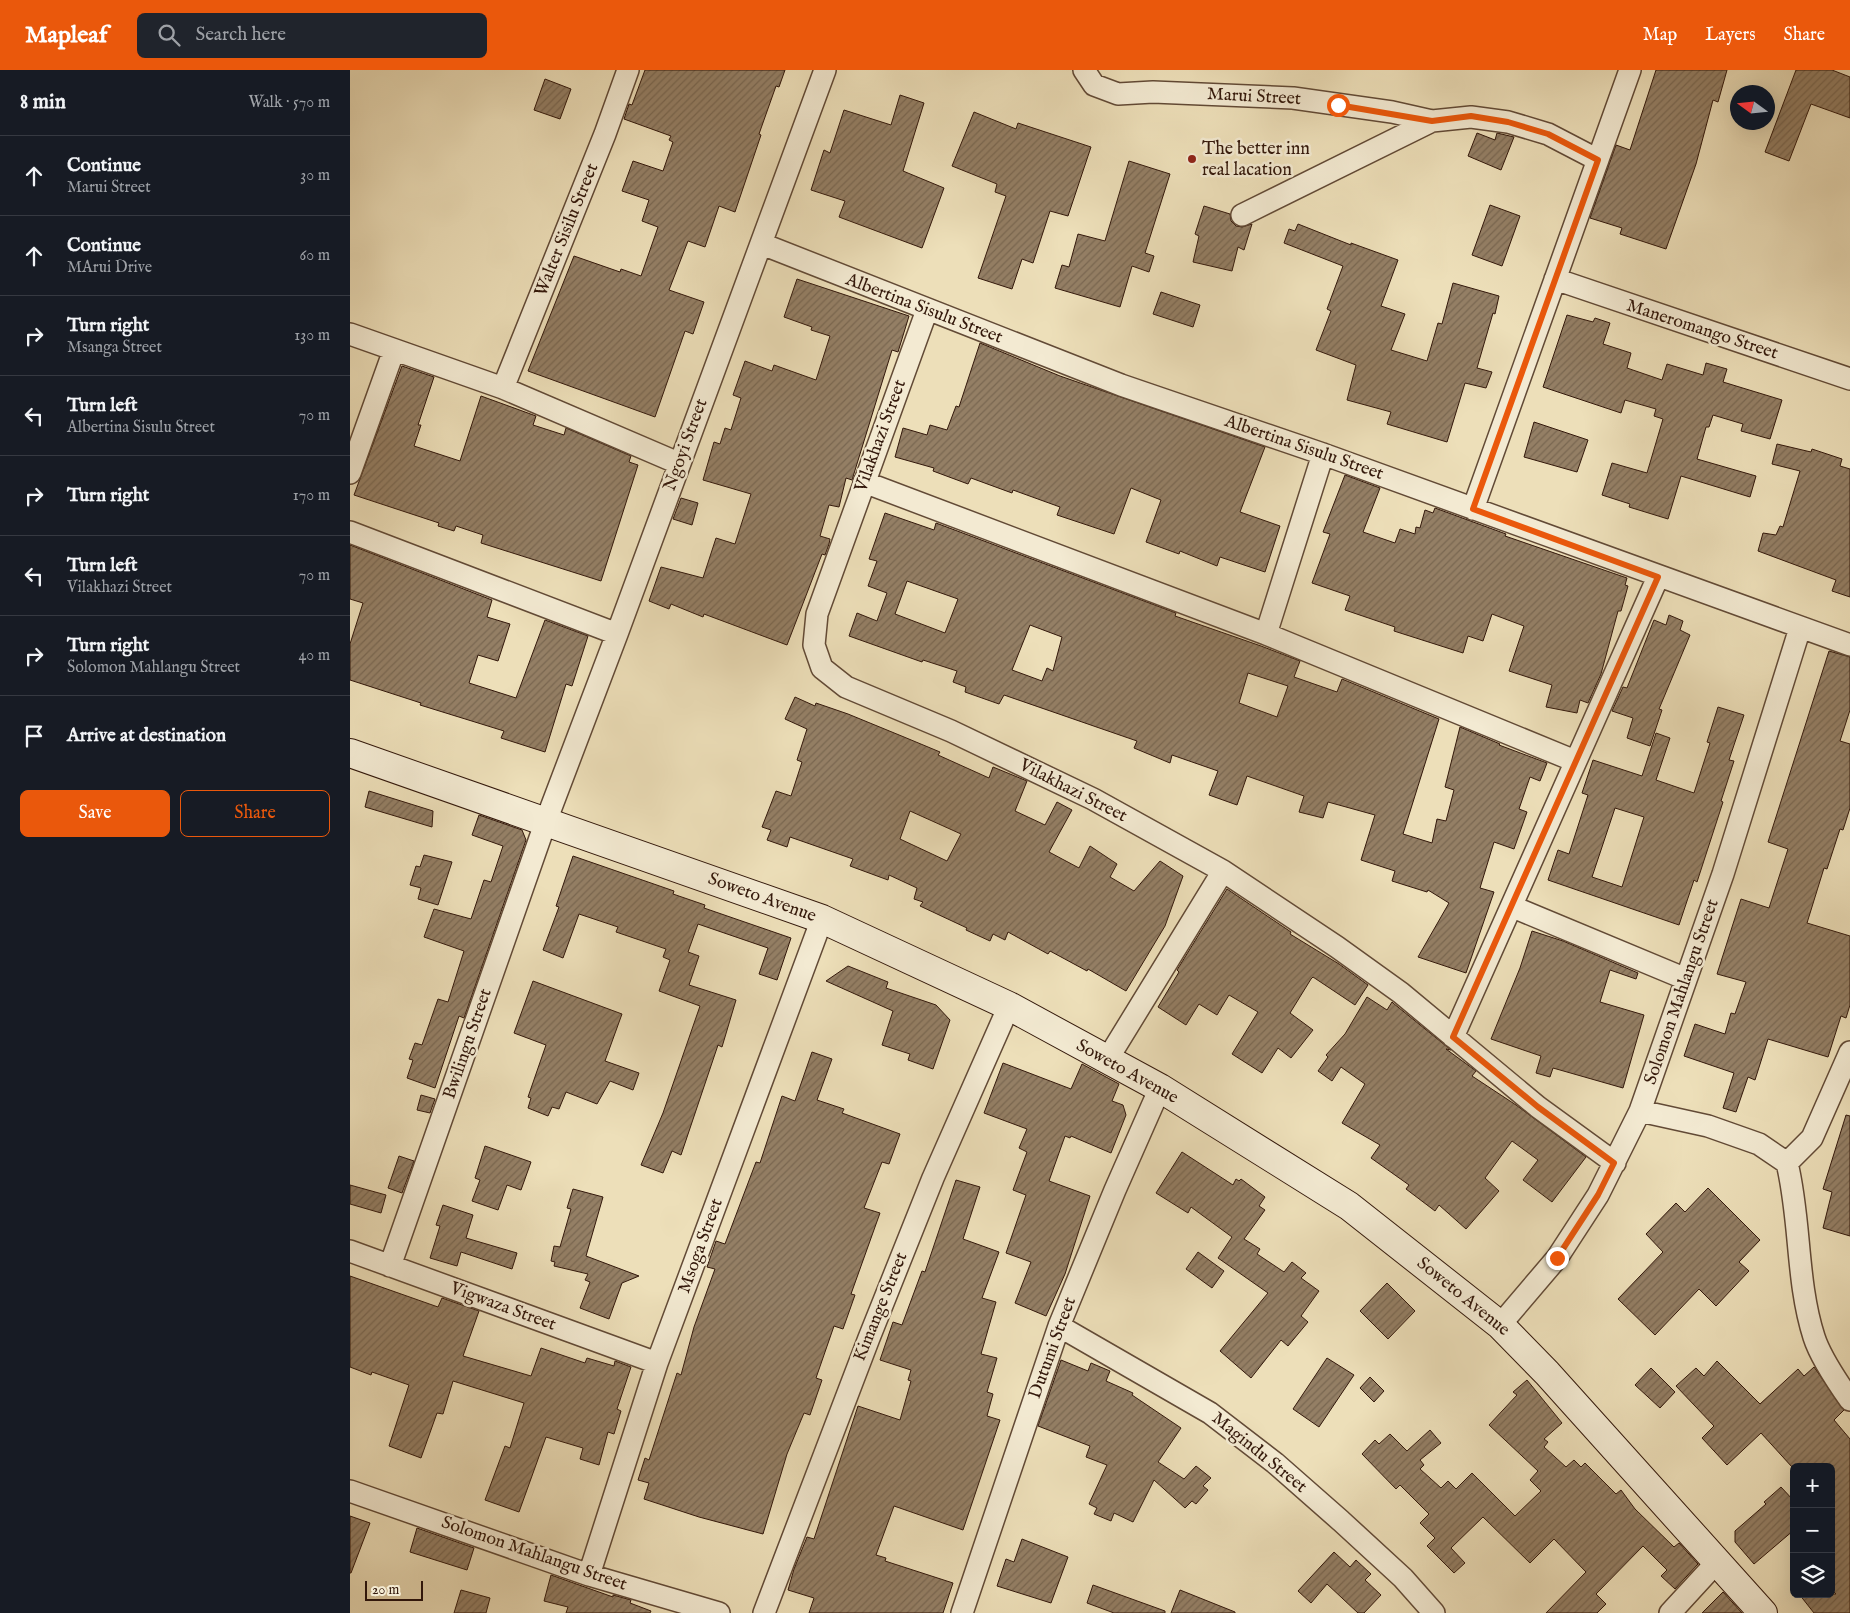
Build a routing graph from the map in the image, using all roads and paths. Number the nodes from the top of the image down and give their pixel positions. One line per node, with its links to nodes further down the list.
1 (628, 70): 14 (street, Walter Sisilu Street)
2 (825, 70): 8 (street, Ngoyi Street)
3 (1084, 70): 5 (street, Marui Street)
4 (1630, 70): 6 (street)
5 (1432, 121): 6 (street); 7 (street)
6 (1598, 160): 9 (street)
7 (1242, 214)
8 (762, 244): 10 (street, Albertina Sisulu Street); 16 (street, Ngoyi Street)
9 (1555, 279): 13 (street, Maneromango Street); 19 (street)
10 (926, 310): 15 (street, Albertina Sisulu Street); 18 (street, Vilakhazi Street)
11 (350, 334): 12 (street)
12 (394, 350): 14 (street); 17 (street)
13 (1850, 379)
14 (502, 388): 16 (street)
15 (1323, 454): 19 (street, Albertina Sisulu Street); 24 (street)
16 (678, 463): 23 (street, Ngoyi Street)
17 (350, 473)
18 (864, 482): 24 (street); 29 (street, Vilakhazi Street)
19 (1473, 509): 21 (street, Albertina Sisulu Street)
20 (350, 532): 23 (street)
21 (1658, 577): 22 (street, Albertina Sisulu Street); 27 (street)
22 (1800, 628): 25 (street, Albertina Sisulu Street); 32 (street, Solomon Mahlangu Street)
23 (617, 634): 28 (street, Ngoyi Street)
24 (1266, 634): 27 (street)
25 (1850, 645)
26 (350, 753): 28 (street, Soweto Avenue)
27 (1575, 761): 30 (street)
28 (546, 821): 31 (street, Soweto Avenue); 42 (street, Bwilingu Street)
29 (1223, 871): 34 (street, Vilakhazi Street); 36 (street)
30 (1513, 907): 32 (street); 34 (street)
31 (822, 919): 33 (street, Soweto Avenue); 45 (street, Msoga Street)
32 (1686, 979): 38 (street, Solomon Mahlangu Street)
33 (1009, 1006): 36 (street, Soweto Avenue); 51 (street, Kimange Street)
34 (1453, 1037): 39 (street, Vilakhazi Street)
35 (1850, 1052): 40 (street)
36 (1107, 1060): 37 (street, Soweto Avenue)
37 (1160, 1088): 43 (street, Soweto Avenue); 44 (street, Dutumi Street)
38 (1640, 1110): 39 (street, Solomon Mahlangu Street); 40 (street)
39 (1614, 1163): 43 (street, Solomon Mahlangu Street)
40 (1787, 1163): 46 (street)
41 (350, 1251): 42 (street, Vigwaza Street)
42 (390, 1266): 45 (street, Vigwaza Street)
43 (1500, 1325): 48 (street, Soweto Avenue)
44 (1059, 1326): 52 (street, Dutumi Street); 53 (street, Magindu Street)
45 (657, 1364): 49 (street, Msoga Street)
46 (1850, 1400)
47 (350, 1492): 49 (street, Solomon Mahlangu Street)
48 (1716, 1562): 54 (street); 55 (street, Soweto Avenue)
49 (589, 1575): 50 (street, Solomon Mahlangu Street)
50 (719, 1613)
51 (764, 1613)
52 (962, 1613)
53 (1434, 1613)
54 (1670, 1613)
55 (1763, 1613)

